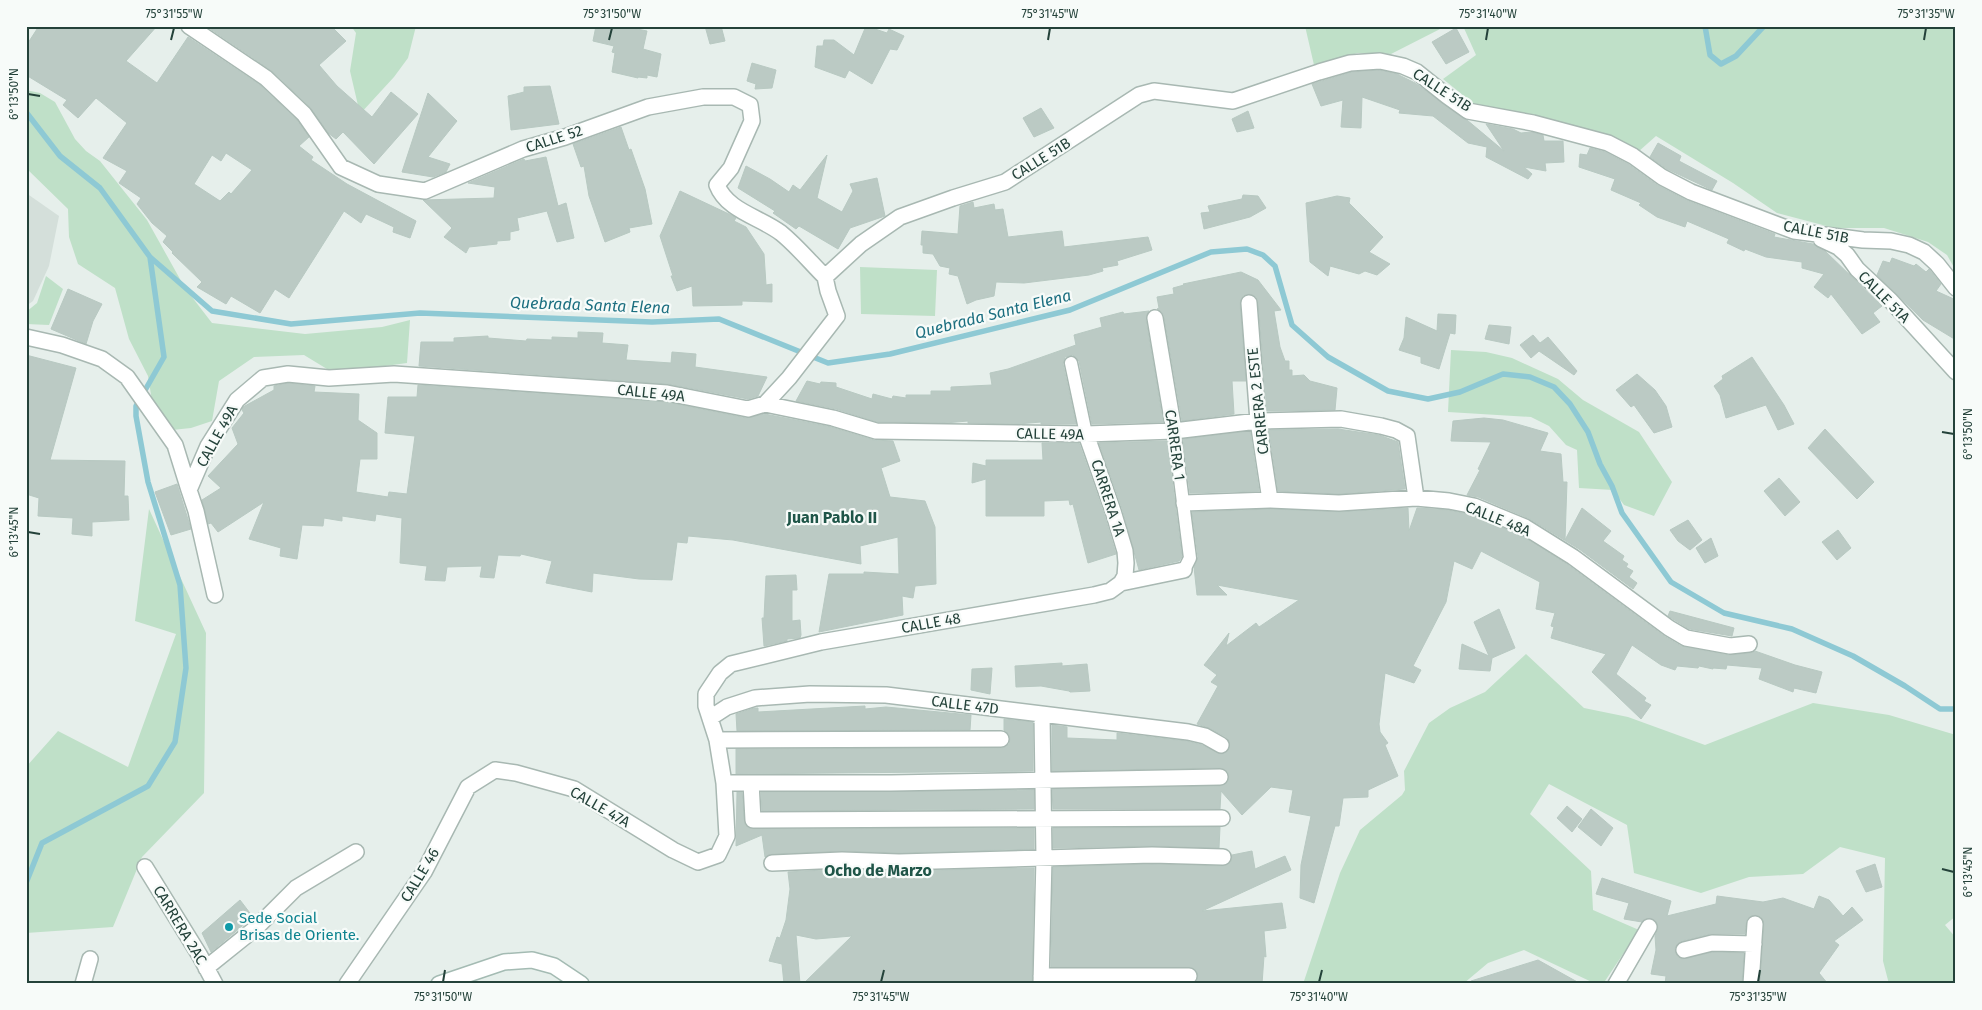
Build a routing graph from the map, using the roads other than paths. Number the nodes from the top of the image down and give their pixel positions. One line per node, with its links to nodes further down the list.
1 (189, 26): 3 (street, CALLE 52)
2 (1806, 232): 3 (street, CALLE 51B); 4 (street, CALLE 51B); 9 (street, CALLE 51A)
3 (825, 277): 10 (street)
4 (1956, 288)
5 (1249, 303): 11 (street, CARRERA 2 ESTE)
6 (1156, 318): 12 (street, CARRERA 1)
7 (26, 337): 14 (street, CALLE 49A)
8 (1071, 363): 13 (street, CARRERA 1A)
9 (1956, 372)
10 (765, 404): 13 (street, CALLE 49A); 14 (street, CALLE 49A)
11 (1258, 421): 12 (street, CALLE 49A); 15 (street, CALLE 49A); 16 (street, CARRERA 2 ESTE)
12 (1174, 430): 13 (street, CALLE 49A); 17 (street, CARRERA 1)
13 (1086, 434): 19 (street, CARRERA 1A)
14 (189, 490): 20 (street)
15 (1416, 498): 16 (street, CALLE 48A); 21 (street, CALLE 48A)
16 (1270, 500): 17 (street, CALLE 48A)
17 (1184, 503): 18 (street, CARRERA 1)
18 (1184, 570): 19 (street, CALLE 48)
19 (1123, 580): 23 (street, CALLE 48)
20 (216, 595)
21 (1749, 644)
22 (1042, 714): 23 (street, CALLE 47D); 26 (street, CALLE 47D); 29 (street)
23 (710, 718): 25 (street)
24 (1000, 739): 25 (street)
25 (717, 740): 30 (street)
26 (1221, 745)
27 (495, 770): 30 (street, CALLE 47A); 49 (street, CALLE 46)
28 (1220, 777): 29 (street)
29 (1043, 779): 31 (street); 32 (street)
30 (724, 782): 31 (street)
31 (751, 783): 32 (street)
32 (1044, 818): 33 (street); 36 (street)
33 (1222, 818)
34 (356, 852): 44 (street)
35 (1223, 857): 36 (street)
36 (1044, 858): 37 (street); 46 (street)
37 (772, 863)
38 (145, 867): 44 (street, CARRERA 2AC)
39 (1755, 924): 41 (street)
40 (1649, 927): 52 (street)
41 (1754, 944): 42 (street); 53 (street)
42 (1684, 950)
43 (90, 959): 47 (street)
44 (206, 968): 48 (street, CARRERA 2AC)
45 (1189, 976): 46 (street)
46 (1041, 980)
47 (83, 984)
48 (215, 984)
49 (347, 984)
50 (439, 984): 51 (street)
51 (581, 984)
52 (1616, 984)
53 (1751, 984)

